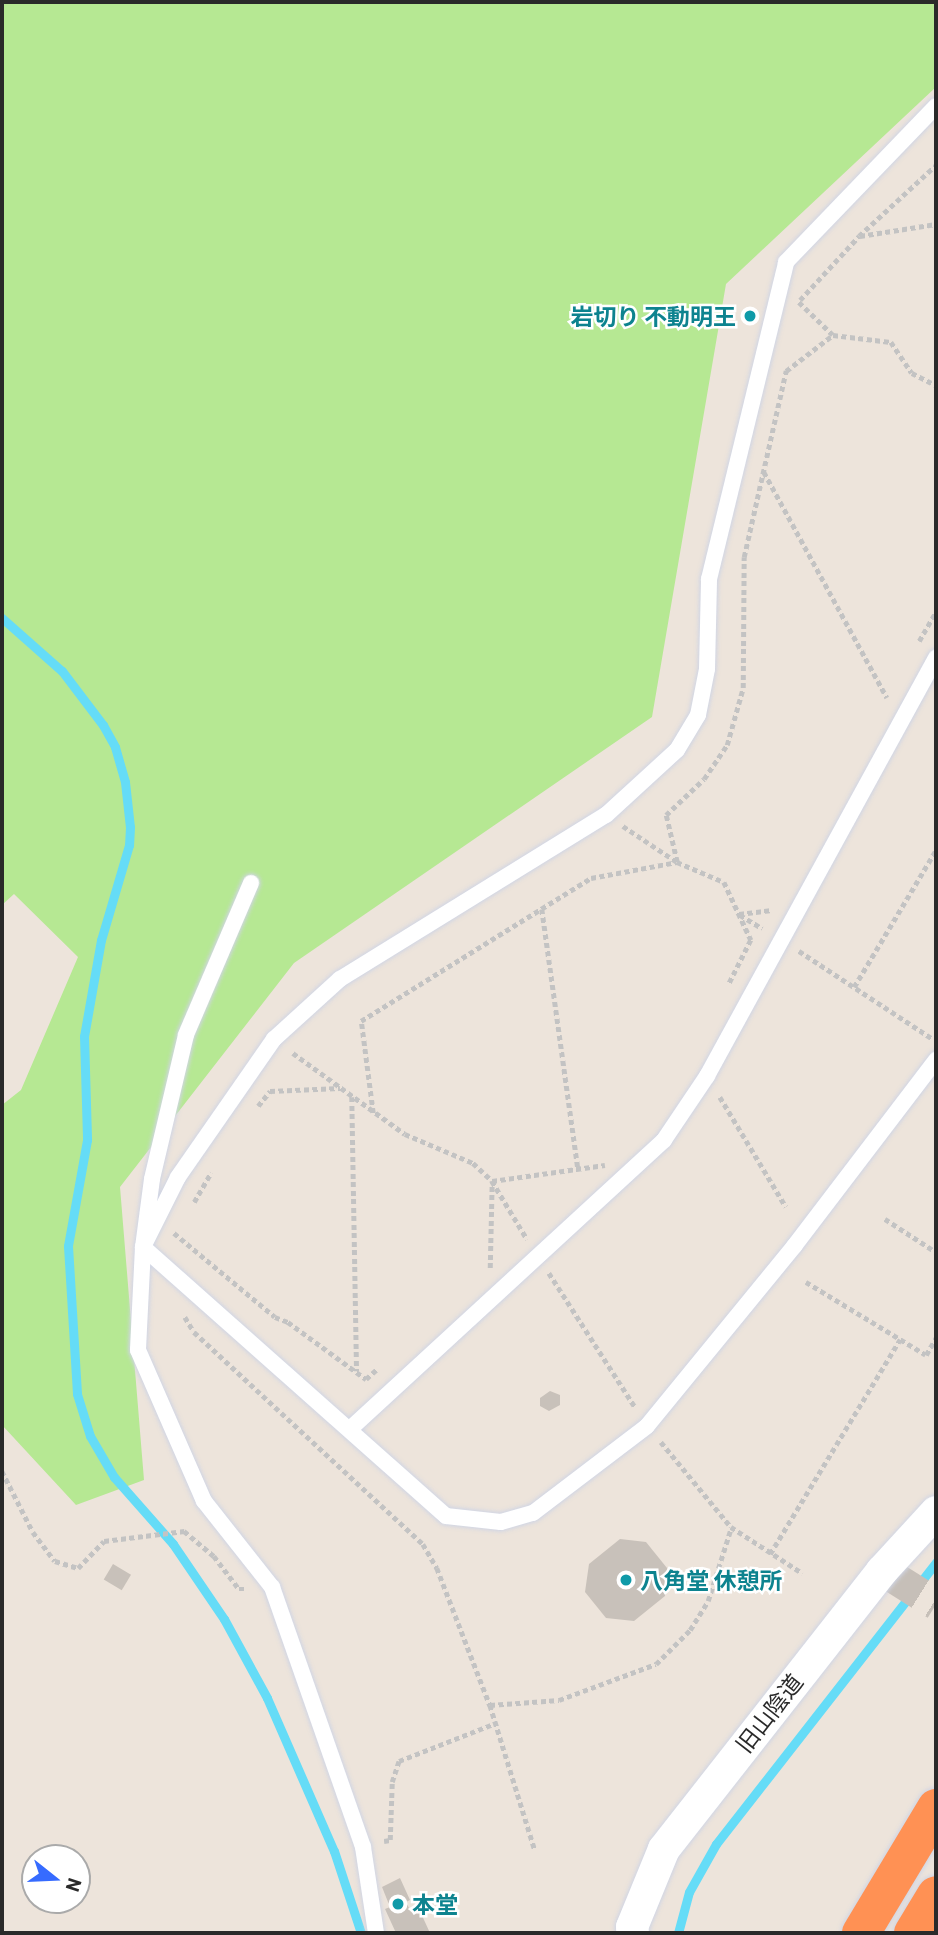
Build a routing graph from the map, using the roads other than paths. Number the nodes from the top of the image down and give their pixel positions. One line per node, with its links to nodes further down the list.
1 (936, 106): 5 (lane)
2 (936, 658): 6 (lane)
3 (251, 883): 5 (lane)
4 (936, 1060): 6 (lane)
5 (143, 1247): 6 (lane); 10 (lane)
6 (350, 1429)
7 (936, 1512): 11 (street, 旧山陰道)
8 (936, 1808): 12 (highway)
9 (936, 1895): 13 (highway)
10 (376, 1933)
11 (633, 1933)
12 (861, 1933)
13 (913, 1933)

